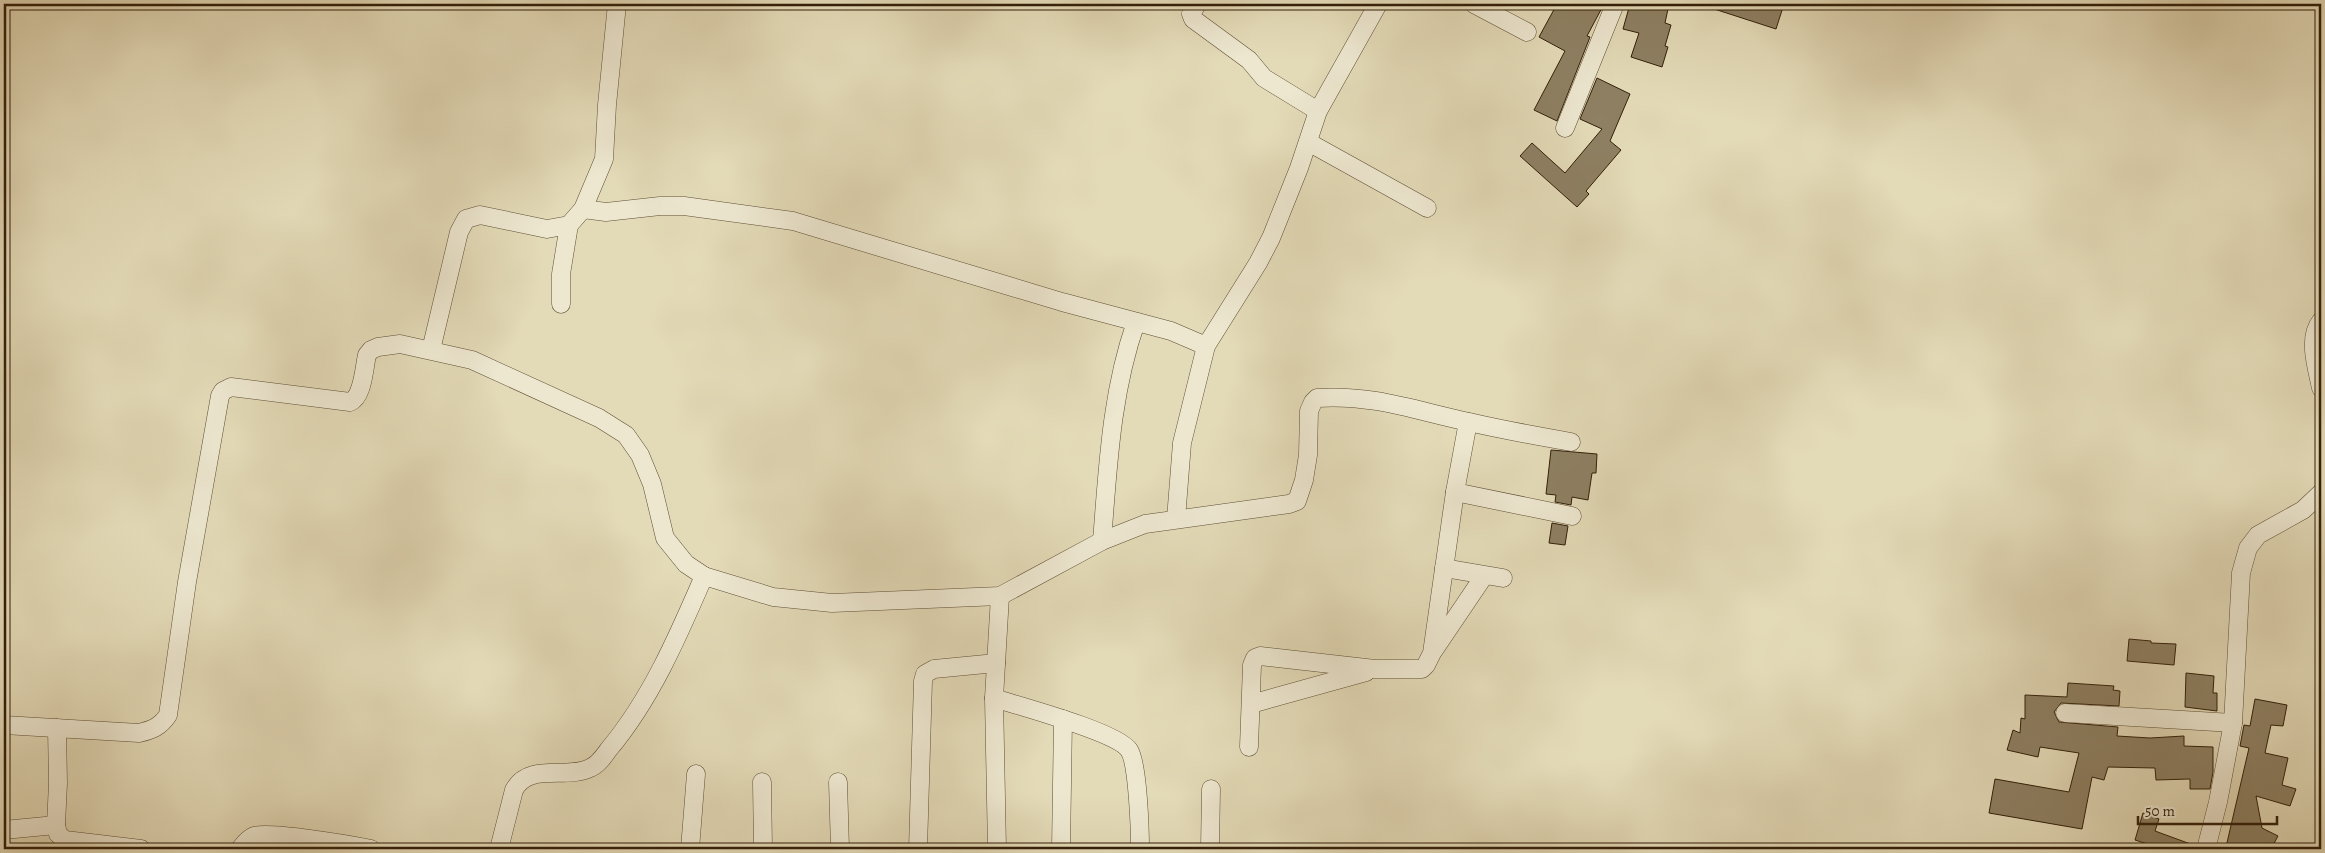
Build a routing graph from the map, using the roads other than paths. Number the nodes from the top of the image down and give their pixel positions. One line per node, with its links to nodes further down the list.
1 (617, 4): 10 (street)
2 (1197, 4): 7 (street)
3 (1378, 4): 7 (street)
4 (1474, 4): 6 (street)
5 (1615, 4): 8 (street)
6 (1527, 32)
7 (1318, 111): 9 (street)
8 (1565, 128)
9 (1308, 142): 11 (street); 16 (street)
10 (583, 208): 12 (street); 15 (street)
11 (1427, 208)
12 (569, 224): 13 (street); 17 (street)
13 (561, 304)
14 (2321, 320): 18 (street)
15 (1136, 322): 16 (street); 25 (street)
16 (1206, 346): 24 (street)
17 (431, 350): 27 (street); 40 (street)
18 (2321, 388)
19 (1468, 422): 20 (street); 21 (street); 24 (street)
20 (1571, 442)
21 (1455, 492): 23 (street); 26 (street)
22 (2321, 493): 38 (street)
23 (1572, 516)
24 (1176, 519): 25 (street)
25 (1102, 541): 30 (street)
26 (1444, 568): 28 (street); 31 (street)
27 (704, 576): 30 (street); 51 (street)
28 (1484, 576): 29 (street); 31 (street)
29 (1503, 578)
30 (1000, 596): 32 (street)
31 (1432, 652): 33 (street)
32 (996, 663): 34 (street); 55 (street)
33 (1375, 670): 35 (street); 35 (street)
34 (994, 698): 37 (street); 56 (street)
35 (1251, 704): 41 (street)
36 (2065, 713): 38 (street)
37 (1064, 719): 57 (street); 58 (street)
38 (2233, 723): 60 (street)
39 (4, 725): 40 (street)
40 (57, 728): 46 (street)
41 (1249, 747)
42 (696, 774): 52 (street)
43 (762, 782): 53 (street)
44 (838, 782): 54 (street)
45 (1211, 789): 59 (street)
46 (56, 825): 47 (street); 48 (street)
47 (4, 830)
48 (141, 849)
49 (240, 849): 50 (street)
50 (371, 849)
51 (499, 849)
52 (690, 849)
53 (763, 849)
54 (840, 849)
55 (918, 849)
56 (997, 849)
57 (1061, 849)
58 (1140, 849)
59 (1210, 849)
60 (2206, 849)

